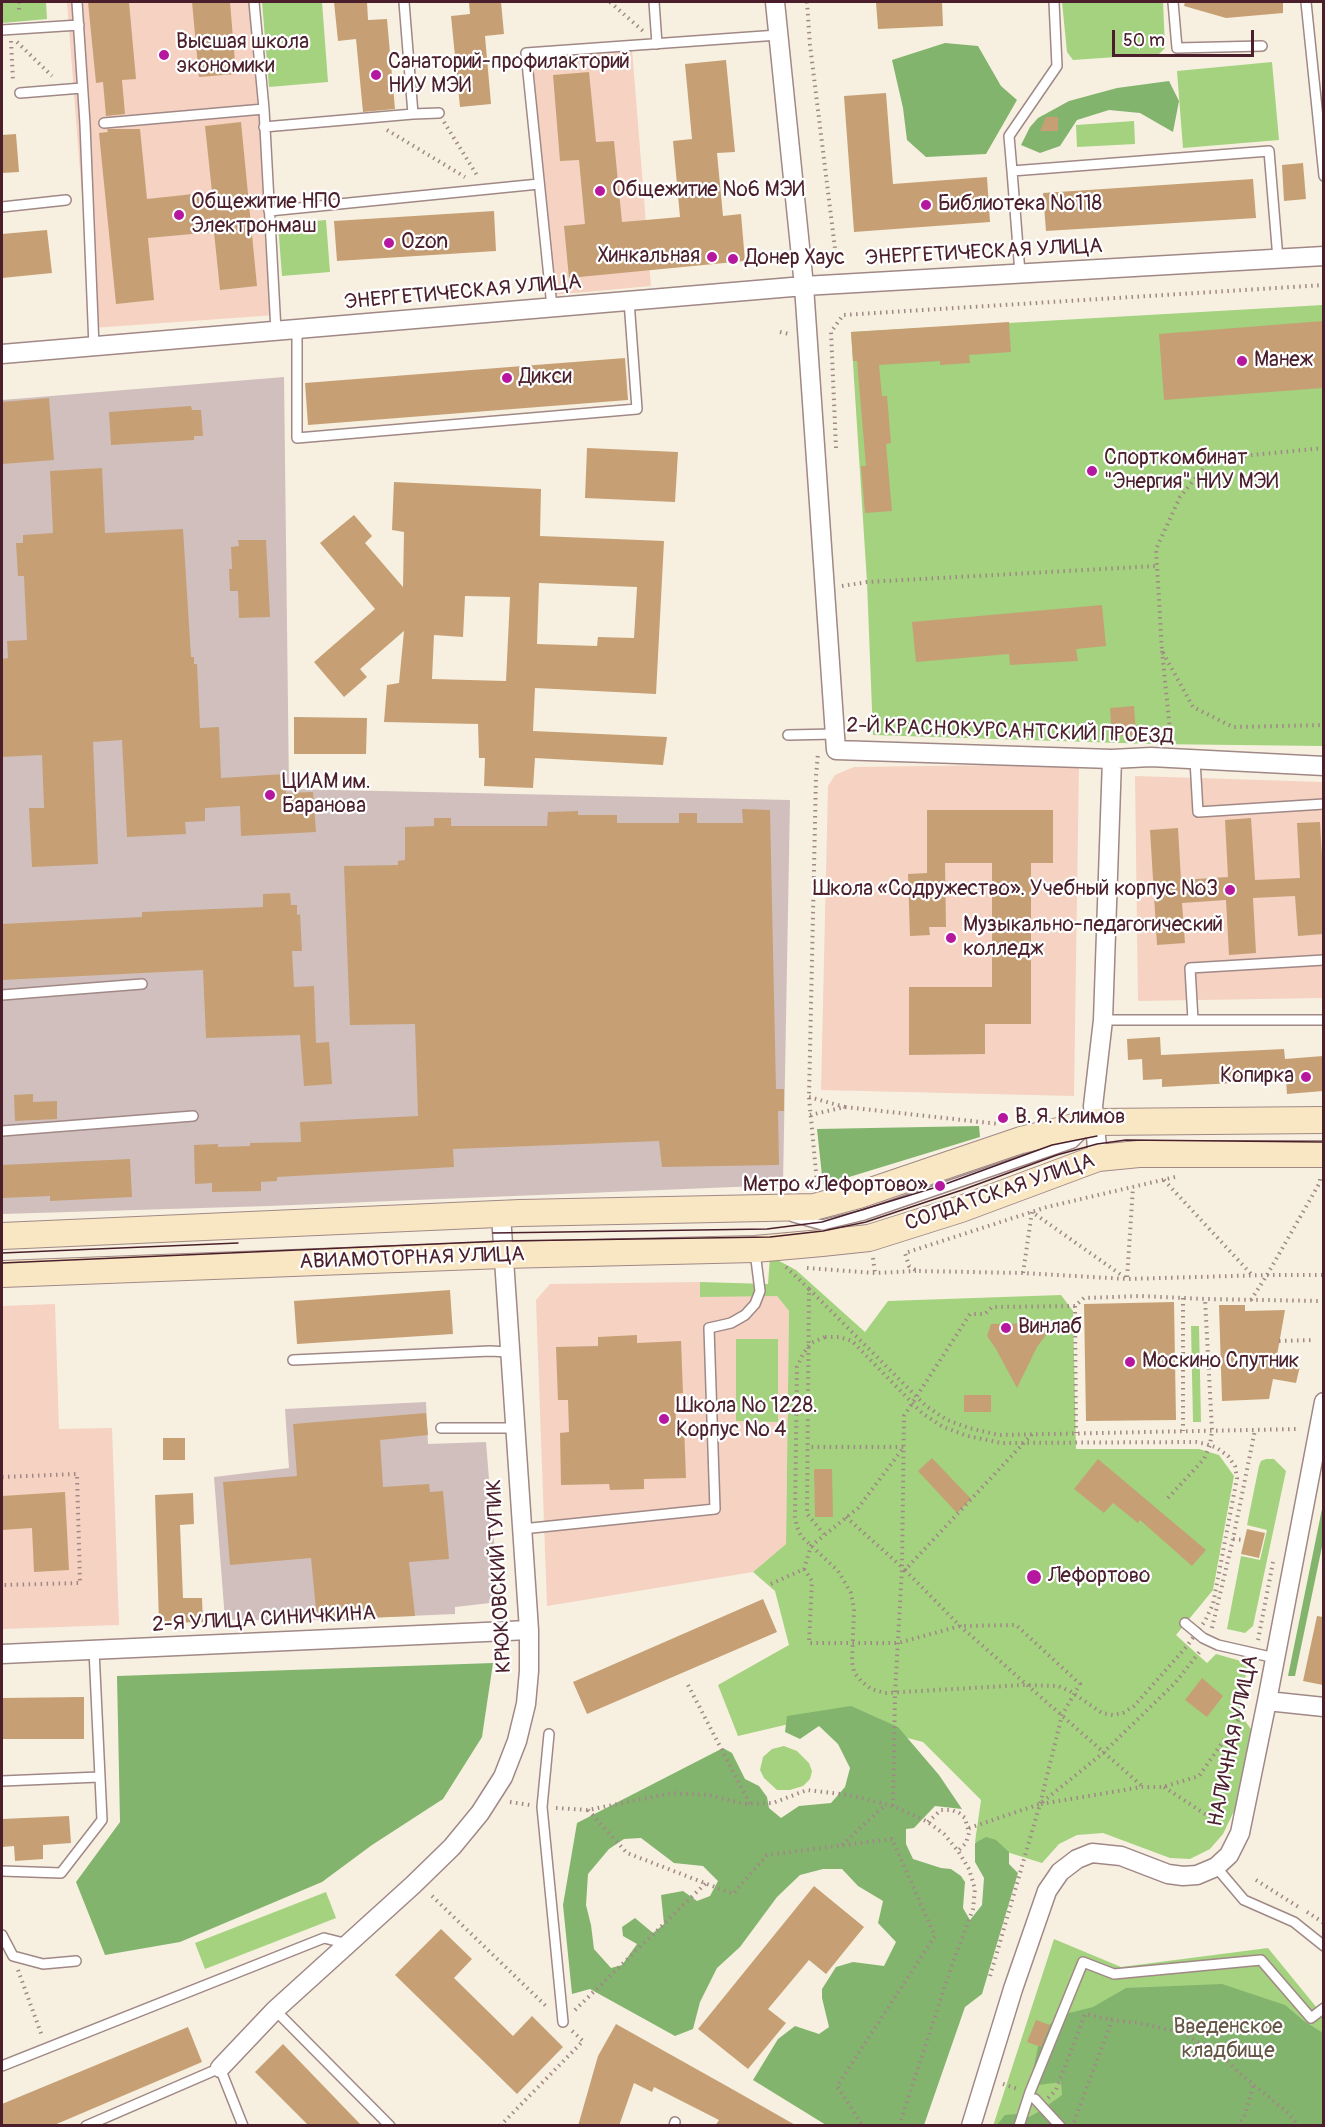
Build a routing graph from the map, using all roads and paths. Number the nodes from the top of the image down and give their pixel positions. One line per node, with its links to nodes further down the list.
1 (19, 2): 12 (path)
2 (77, 2): 13 (lane)
3 (254, 2): 22 (lane)
4 (404, 2): 24 (lane)
5 (610, 2): 16 (path)
6 (654, 2): 16 (lane)
7 (775, 2): 15 (street, 2-Й КРАСНОКУРСАНТСКИЙ ПРОЕЗД)
8 (807, 2): 37 (path)
9 (1054, 2): 28 (lane)
10 (1173, 2): 17 (lane)
11 (1306, 2): 29 (lane)
12 (19, 11)
13 (79, 25): 14 (lane); 19 (lane)
14 (2, 30)
15 (778, 35): 16 (lane); 40 (street, 2-Й КРАСНОКУРСАНТСКИЙ ПРОЕЗД)
16 (657, 44): 30 (lane)
17 (1262, 46)
18 (14, 82): 20 (path)
19 (82, 88): 20 (lane); 45 (lane)
20 (65, 90): 21 (lane)
21 (20, 93)
22 (264, 109): 26 (lane); 27 (lane)
23 (439, 113): 24 (lane); 31 (path)
24 (413, 114): 25 (lane)
25 (368, 119): 27 (lane); 31 (path)
26 (104, 123)
27 (264, 127): 34 (lane)
28 (1012, 171): 36 (lane); 38 (lane)
29 (1323, 176)
30 (539, 184): 31 (lane); 42 (lane)
31 (484, 188): 34 (lane)
32 (66, 200): 33 (lane)
33 (2, 207)
34 (269, 211): 44 (lane)
35 (1323, 256): 36 (street, ЭНЕРГЕТИЧЕСКАЯ УЛИЦА)
36 (1278, 259): 38 (street, ЭНЕРГЕТИЧЕСКАЯ УЛИЦА)
37 (837, 265)
38 (1020, 273): 40 (street, ЭНЕРГЕТИЧЕСКАЯ УЛИЦА)
39 (1323, 285): 48 (path)
40 (804, 286): 41 (street, ЭНЕРГЕТИЧЕСКАЯ УЛИЦА); 53 (street, 2-Й КРАСНОКУРСАНТСКИЙ ПРОЕЗД)
41 (629, 301): 42 (street, ЭНЕРГЕТИЧЕСКАЯ УЛИЦА); 43 (lane)
42 (552, 308): 43 (street, ЭНЕРГЕТИЧЕСКАЯ УЛИЦА)
43 (297, 329): 44 (street, ЭНЕРГЕТИЧЕСКАЯ УЛИЦА)
44 (276, 332): 45 (street, ЭНЕРГЕТИЧЕСКАЯ УЛИЦА)
45 (94, 346): 46 (street, ЭНЕРГЕТИЧЕСКАЯ УЛИЦА)
46 (2, 354)
47 (1323, 448): 49 (path)
48 (836, 459)
49 (1157, 566): 50 (path); 51 (path)
50 (842, 597)
51 (1162, 651): 52 (path); 55 (path)
52 (1323, 725)
53 (835, 734): 54 (lane); 56 (street, 2-Й КРАСНОКУРСАНТСКИЙ ПРОЕЗД)
54 (788, 735)
55 (1171, 744)
56 (1112, 759): 57 (street, 2-Й КРАСНОКУРСАНТСКИЙ ПРОЕЗД); 64 (street)
57 (1195, 760): 58 (street, 2-Й КРАСНОКУРСАНТСКИЙ ПРОЕЗД); 60 (lane)
58 (1323, 766)
59 (816, 776): 67 (path)
60 (1323, 804)
61 (1323, 960): 65 (lane)
62 (142, 984): 63 (lane)
63 (2, 995)
64 (1103, 1020): 65 (lane); 72 (street)
65 (1192, 1020): 66 (lane)
66 (1323, 1020)
67 (809, 1096): 68 (path); 69 (path)
68 (845, 1107): 69 (path); 73 (path)
69 (810, 1115): 80 (path)
70 (193, 1116): 74 (lane)
71 (1323, 1120): 72 (main road, СОЛДАТСКАЯ УЛИЦА)
72 (1095, 1122): 75 (street); 80 (main road, СОЛДАТСКАЯ УЛИЦА); 81 (lane)
73 (1004, 1124)
74 (2, 1131)
75 (1098, 1158): 76 (main road, СОЛДАТСКАЯ УЛИЦА); 85 (main road, СОЛДАТСКАЯ УЛИЦА)
76 (1322, 1163): 93 (path)
77 (1186, 1177): 78 (path)
78 (1164, 1180): 79 (path); 92 (path)
79 (1133, 1187): 82 (path); 95 (path)
80 (816, 1196): 81 (main road, АВИАМОТОРНАЯ УЛИЦА)
81 (764, 1208): 83 (main road, АВИАМОТОРНАЯ УЛИЦА)
82 (1032, 1212): 89 (path); 91 (path); 95 (path)
83 (501, 1215): 84 (main road, АВИАМОТОРНАЯ УЛИЦА); 87 (street, КРЮКОВСКИЙ ТУПИК)
84 (2, 1236)
85 (822, 1243): 86 (main road, АВИАМОТОРНАЯ УЛИЦА)
86 (755, 1249): 87 (main road, АВИАМОТОРНАЯ УЛИЦА); 125 (lane)
87 (502, 1255): 90 (main road, АВИАМОТОРНАЯ УЛИЦА); 104 (street, КРЮКОВСКИЙ ТУПИК)
88 (785, 1266): 89 (path)
89 (917, 1271): 91 (path)
90 (2, 1274)
91 (1023, 1274): 95 (path)
92 (1253, 1275): 93 (path); 95 (path)
93 (1267, 1275): 94 (path); 99 (path)
94 (1323, 1275)
95 (1127, 1279)
96 (809, 1289): 106 (path)
97 (1183, 1298): 98 (path); 101 (path); 115 (path)
98 (1205, 1299): 99 (path); 113 (path)
99 (1251, 1300): 100 (path)
100 (1323, 1301)
101 (1075, 1306): 106 (path); 116 (path)
102 (1315, 1340): 103 (path)
103 (1279, 1341)
104 (510, 1352): 105 (lane); 110 (street, КРЮКОВСКИЙ ТУПИК)
105 (293, 1360)
106 (916, 1397): 108 (path); 117 (path)
107 (1323, 1402): 114 (street, НАЛИЧНАЯ УЛИЦА)
108 (912, 1404): 118 (path); 121 (path); 128 (path)
109 (441, 1428): 110 (lane)
110 (515, 1428): 125 (street, КРЮКОВСКИЙ ТУПИК)
111 (1255, 1429): 112 (path); 113 (path); 126 (path)
112 (1298, 1429)
113 (1212, 1430): 115 (path); 119 (path)
114 (1321, 1430): 144 (street, НАЛИЧНАЯ УЛИЦА)
115 (1183, 1431): 116 (path)
116 (1076, 1433): 117 (path)
117 (1032, 1434): 118 (path)
118 (1024, 1443): 119 (path); 131 (path)
119 (1210, 1445): 123 (path); 137 (path)
120 (807, 1447): 121 (path)
121 (904, 1447): 124 (path); 131 (path)
122 (2, 1477): 133 (path)
123 (1168, 1498)
124 (846, 1518): 128 (path); 131 (path)
125 (522, 1530): 136 (street, КРЮКОВСКИЙ ТУПИК)
126 (1233, 1539): 127 (path); 138 (path)
127 (1244, 1540)
128 (812, 1546): 130 (path); 139 (path)
129 (1273, 1562): 143 (path)
130 (804, 1569): 132 (path); 139 (path)
131 (903, 1570): 135 (path); 140 (path)
132 (771, 1584)
133 (2, 1586)
134 (1185, 1623): 137 (lane)
135 (960, 1626): 140 (path); 146 (path); 148 (path)
136 (529, 1630): 141 (street, 2-Я УЛИЦА СИНИЧКИНА); 177 (street, КРЮКОВСКИЙ ТУПИК)
137 (1196, 1634): 138 (lane); 148 (path)
138 (1209, 1640): 143 (lane); 153 (path)
139 (852, 1643): 140 (path); 147 (path)
140 (898, 1643): 147 (path)
141 (94, 1650): 142 (street, 2-Я УЛИЦА СИНИЧКИНА); 154 (lane)
142 (2, 1654)
143 (1255, 1654): 144 (lane); 157 (path)
144 (1275, 1658): 149 (street, НАЛИЧНАЯ УЛИЦА)
145 (688, 1685): 159 (path)
146 (1029, 1687): 147 (path); 148 (path); 151 (path)
147 (896, 1693): 162 (path)
148 (1074, 1693): 151 (path)
149 (1267, 1701): 150 (street); 170 (street, НАЛИЧНАЯ УЛИЦА)
150 (1323, 1707)
151 (1062, 1715): 153 (path); 161 (path)
152 (549, 1734): 163 (lane)
153 (1103, 1753): 156 (path); 161 (path)
154 (99, 1777): 155 (lane); 171 (lane)
155 (2, 1781)
156 (1142, 1787): 157 (path); 161 (path)
157 (1163, 1787): 167 (path)
158 (510, 1803): 163 (path)
159 (750, 1804): 160 (path); 164 (path)
160 (886, 1804): 162 (path); 168 (path)
161 (1040, 1804): 166 (path); 181 (path)
162 (893, 1806): 165 (path)
163 (542, 1807): 164 (path); 185 (lane)
164 (588, 1810): 173 (path)
165 (928, 1822): 166 (path); 169 (path)
166 (969, 1828): 169 (path)
167 (1227, 1828)
168 (842, 1846): 173 (path); 195 (path)
169 (958, 1851): 196 (path)
170 (1216, 1867): 178 (lane); 197 (street)
171 (2, 1871)
172 (1256, 1880): 175 (path)
173 (706, 1883): 185 (path)
174 (432, 1896): 185 (path)
175 (1323, 1923)
176 (2, 1935): 179 (lane)
177 (348, 1944): 183 (street, КРЮКОВСКИЙ ТУПИК); 186 (lane)
178 (1323, 1946)
179 (13, 1956): 180 (lane); 186 (path)
180 (76, 1961)
181 (988, 1980)
182 (1323, 2008): 198 (lane)
183 (275, 2010): 188 (street, КРЮКОВСКИЙ ТУПИК); 193 (lane)
184 (1112, 2020): 189 (path); 190 (path); 200 (path)
185 (563, 2022): 194 (path)
186 (47, 2048): 187 (lane)
187 (2, 2066)
188 (220, 2068): 191 (lane); 192 (lane)
189 (1254, 2084): 201 (path); 202 (path)
190 (1038, 2102): 199 (lane)
191 (86, 2126)
192 (243, 2126)
193 (390, 2126)
194 (500, 2126)
195 (863, 2126)
196 (899, 2126)
197 (971, 2126)
198 (1019, 2126)
199 (1060, 2126)
200 (1072, 2126)
201 (1237, 2126)
202 (1299, 2126)

